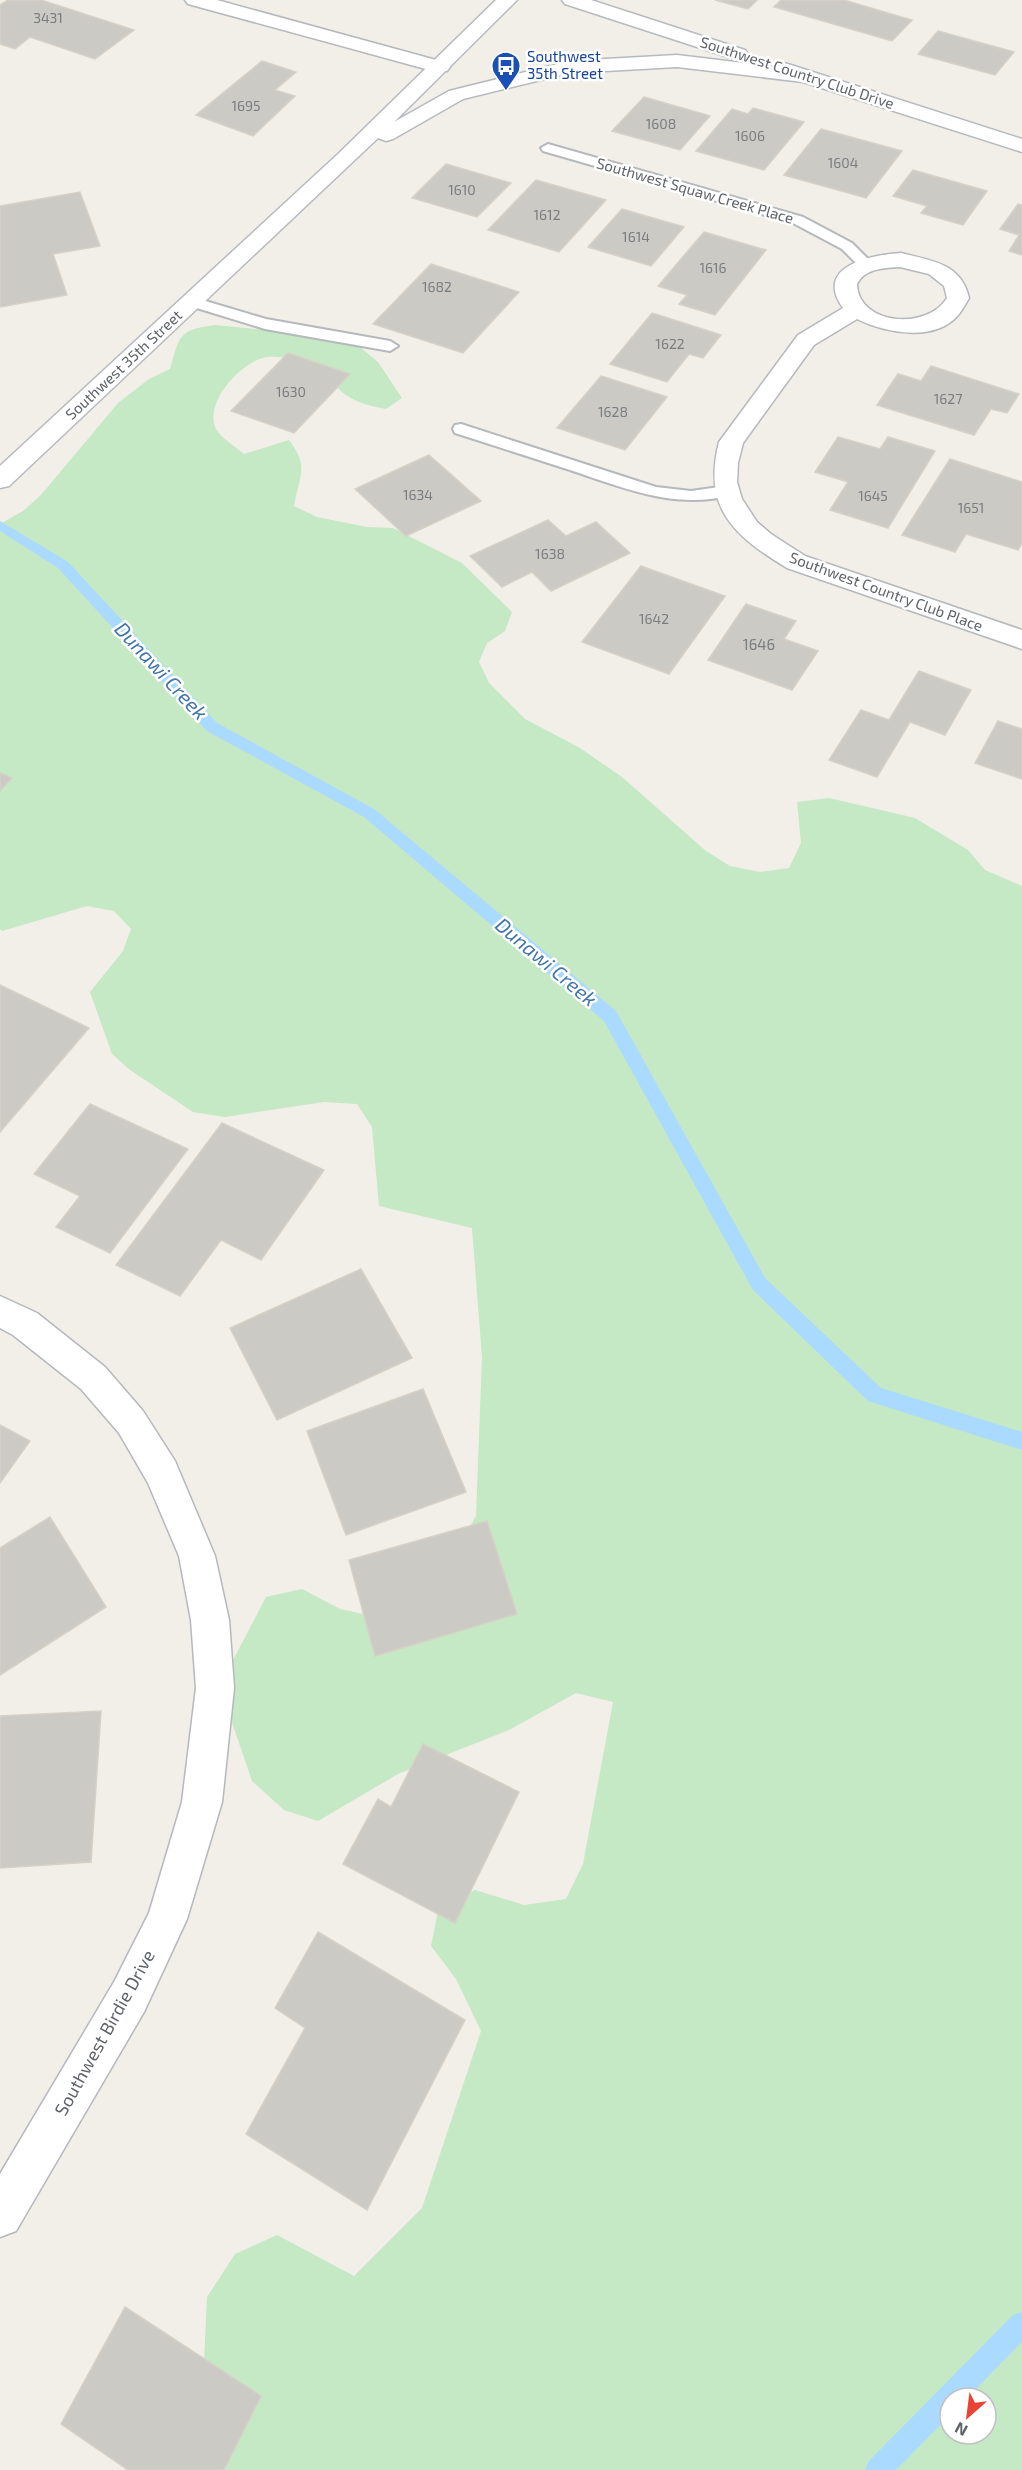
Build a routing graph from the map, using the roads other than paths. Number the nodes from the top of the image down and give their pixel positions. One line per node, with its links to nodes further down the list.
1 (195, 0): 4 (street)
2 (507, 0): 4 (street, Southwest 35th Street)
3 (573, 0): 5 (street, Southwest Country Club Drive)
4 (440, 67): 8 (street, Southwest 35th Street)
5 (805, 76): 6 (street, Southwest Country Club Drive); 8 (street)
6 (1022, 146)
7 (548, 148): 9 (lane, Southwest Squaw Creek Place)
8 (345, 158): 10 (street, Southwest 35th Street)
9 (866, 265): 11 (street); 11 (street)
10 (192, 302): 12 (lane); 14 (street, Southwest 35th Street)
11 (856, 310): 15 (street, Southwest Country Club Place)
12 (390, 346)
13 (461, 429): 15 (lane)
14 (0, 480)
15 (726, 491): 16 (street, Southwest Country Club Place)
16 (1022, 640)
17 (0, 1311): 18 (street, Southwest Birdie Drive)
18 (0, 2215)

